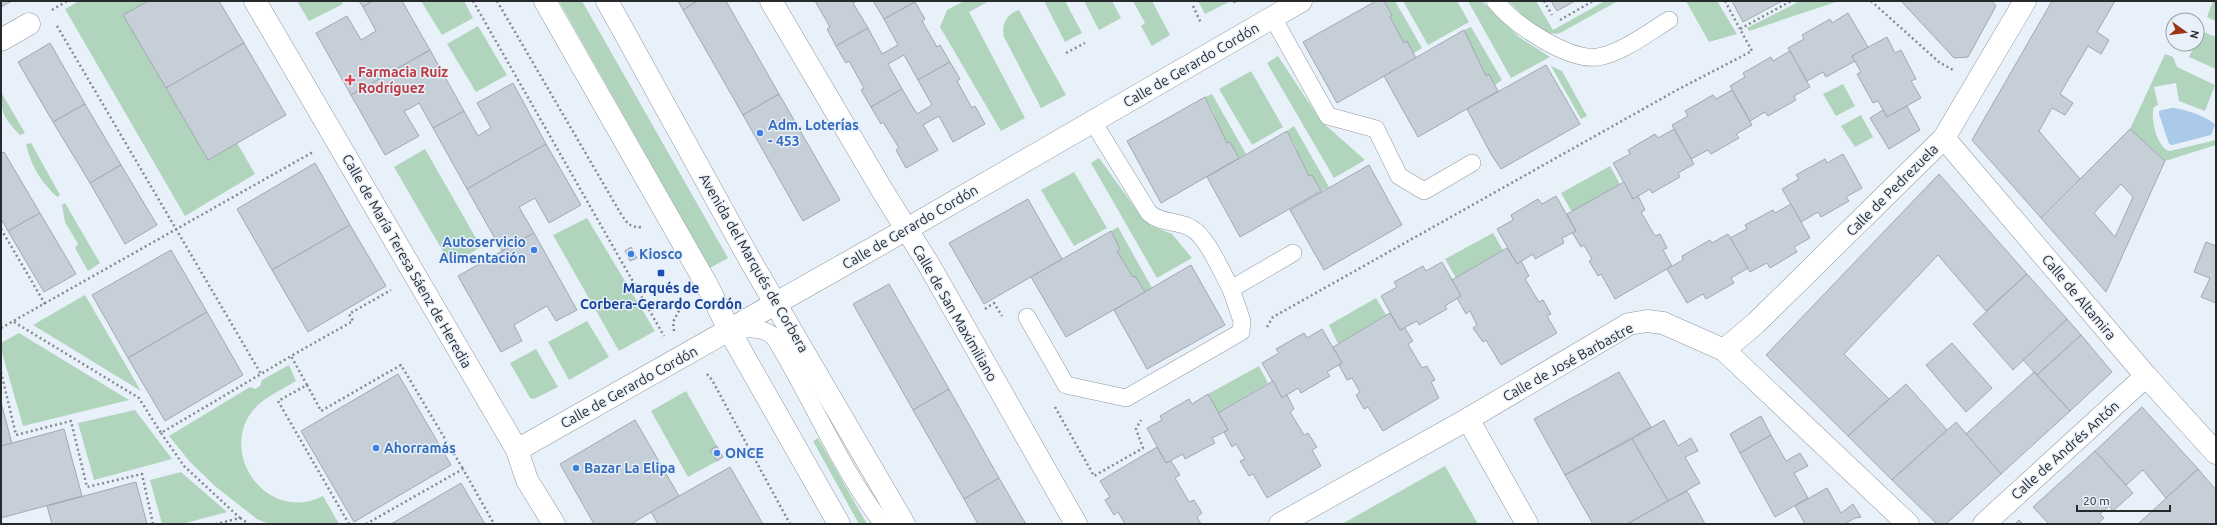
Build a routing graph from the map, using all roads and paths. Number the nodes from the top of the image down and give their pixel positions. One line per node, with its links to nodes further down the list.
1 (68, 1): 19 (path)
2 (255, 1): 64 (street, Calle de María Teresa Sáenz de Heredia)
3 (473, 1): 52 (path)
4 (497, 1): 34 (path)
5 (545, 1): 50 (street)
6 (607, 1): 42 (street, Avenida del Marqués de Corbera)
7 (771, 1): 37 (street, Calle de San Maximiliano)
8 (1234, 1): 17 (path)
9 (1301, 1): 20 (street, Calle de Gerardo Cordón)
10 (1495, 1): 22 (lane)
11 (1544, 1): 12 (path)
12 (1593, 1)
13 (1725, 1): 25 (path)
14 (1791, 1): 25 (path)
15 (1871, 1): 29 (path)
16 (2026, 1): 29 (street, Calle de Pedrezuela)
17 (1236, 5)
18 (1193, 6): 23 (path)
19 (49, 12)
20 (1273, 18): 30 (street, Calle de Gerardo Cordón); 33 (lane)
21 (53, 19): 36 (path)
22 (1669, 20)
23 (1201, 23)
24 (29, 24): 26 (street)
25 (1740, 29): 49 (path)
26 (1, 40)
27 (1085, 43): 28 (path)
28 (1066, 53)
29 (1977, 82): 31 (street, Calle de Pedrezuela)
30 (1093, 122): 37 (street, Calle de Gerardo Cordón); 40 (lane)
31 (1944, 138): 53 (street, Calle de Pedrezuela); 58 (street, Calle de Altamira)
32 (314, 152): 36 (path)
33 (1472, 163)
34 (646, 228)
35 (1, 229): 43 (path)
36 (177, 230): 43 (path); 57 (path)
37 (907, 230): 42 (street, Calle de Gerardo Cordón); 79 (street, Calle de San Maximiliano)
38 (1293, 254): 40 (lane)
39 (393, 289): 54 (path)
40 (1231, 289): 46 (lane)
41 (685, 297): 51 (path)
42 (777, 303): 50 (street, Calle de Gerardo Cordón); 78 (street, Avenida del Marqués de Corbera)
43 (45, 304): 47 (path)
44 (983, 310): 45 (path)
45 (1002, 317)
46 (1027, 317)
47 (14, 322): 48 (path); 63 (path)
48 (1, 328)
49 (1266, 329)
50 (730, 330): 64 (street, Calle de Gerardo Cordón); 76 (street); 77 (lane)
51 (676, 336)
52 (668, 343)
53 (1724, 350): 62 (street, Calle de José Barbastre); 82 (street, Calle de José Barbastre)
54 (291, 356): 57 (path); 59 (path)
55 (1, 372): 68 (path)
56 (704, 372): 75 (path)
57 (262, 374): 63 (path)
58 (2146, 376): 65 (street, Calle de Altamira); 83 (street, Calle de Andrés Antón)
59 (307, 385): 66 (path); 71 (path)
60 (1054, 407): 61 (path)
61 (1141, 419)
62 (1468, 419): 80 (street, Calle de José Barbastre); 81 (street)
63 (161, 433): 67 (path)
64 (517, 450): 74 (street, Calle de María Teresa Sáenz de Heredia)
65 (2216, 453)
66 (462, 469): 72 (path); 73 (path)
67 (240, 518): 69 (path); 70 (path)
68 (153, 524)
69 (216, 524)
70 (249, 524)
71 (349, 524)
72 (366, 524)
73 (494, 524)
74 (554, 524)
75 (790, 524)
76 (839, 524)
77 (883, 524)
78 (904, 524)
79 (1076, 524)
80 (1280, 524)
81 (1527, 524)
82 (1908, 524)
83 (1984, 524)

